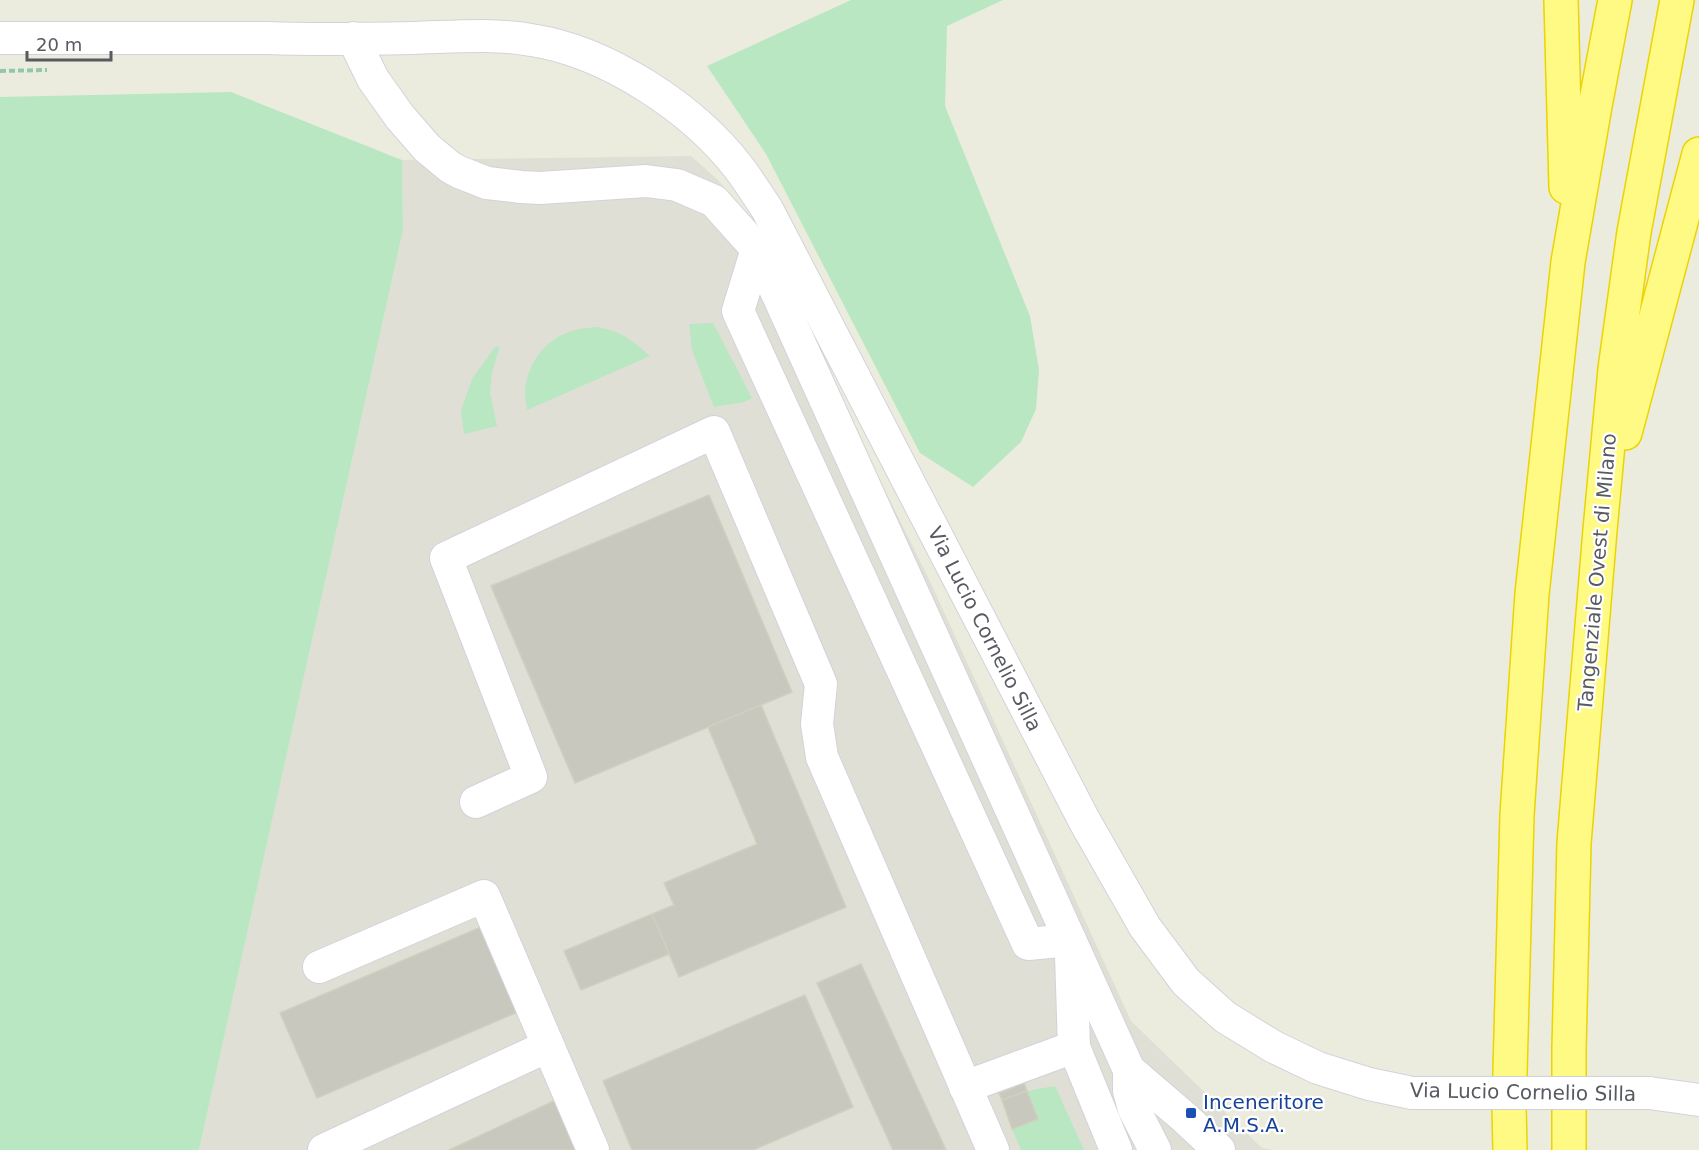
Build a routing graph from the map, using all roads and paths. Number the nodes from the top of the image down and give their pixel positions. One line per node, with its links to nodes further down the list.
1 (1615, 0): 8 (highway)
2 (1677, 0): 9 (highway, Tangenziale Ovest di Milano)
3 (1562, 2): 8 (highway)
4 (0, 38): 5 (street, Via Lucio Cornelio Silla)
5 (353, 38): 7 (street); 17 (street, Via Lucio Cornelio Silla, bridge)
6 (1699, 154): 9 (highway)
7 (758, 249): 11 (street); 11 (street)
8 (1568, 262): 24 (highway)
9 (1600, 530): 25 (highway, Tangenziale Ovest di Milano)
10 (476, 802): 16 (street)
11 (1070, 940): 14 (street); 15 (street)
12 (319, 967): 13 (street)
13 (548, 1046): 18 (street); 19 (street)
14 (1074, 1047): 16 (street); 21 (street)
15 (1129, 1070): 22 (street); 23 (street)
16 (965, 1087): 20 (street)
17 (1699, 1100)
18 (324, 1150)
19 (594, 1150)
20 (993, 1150)
21 (1116, 1150)
22 (1155, 1150)
23 (1219, 1150)
24 (1510, 1150)
25 (1569, 1150)

